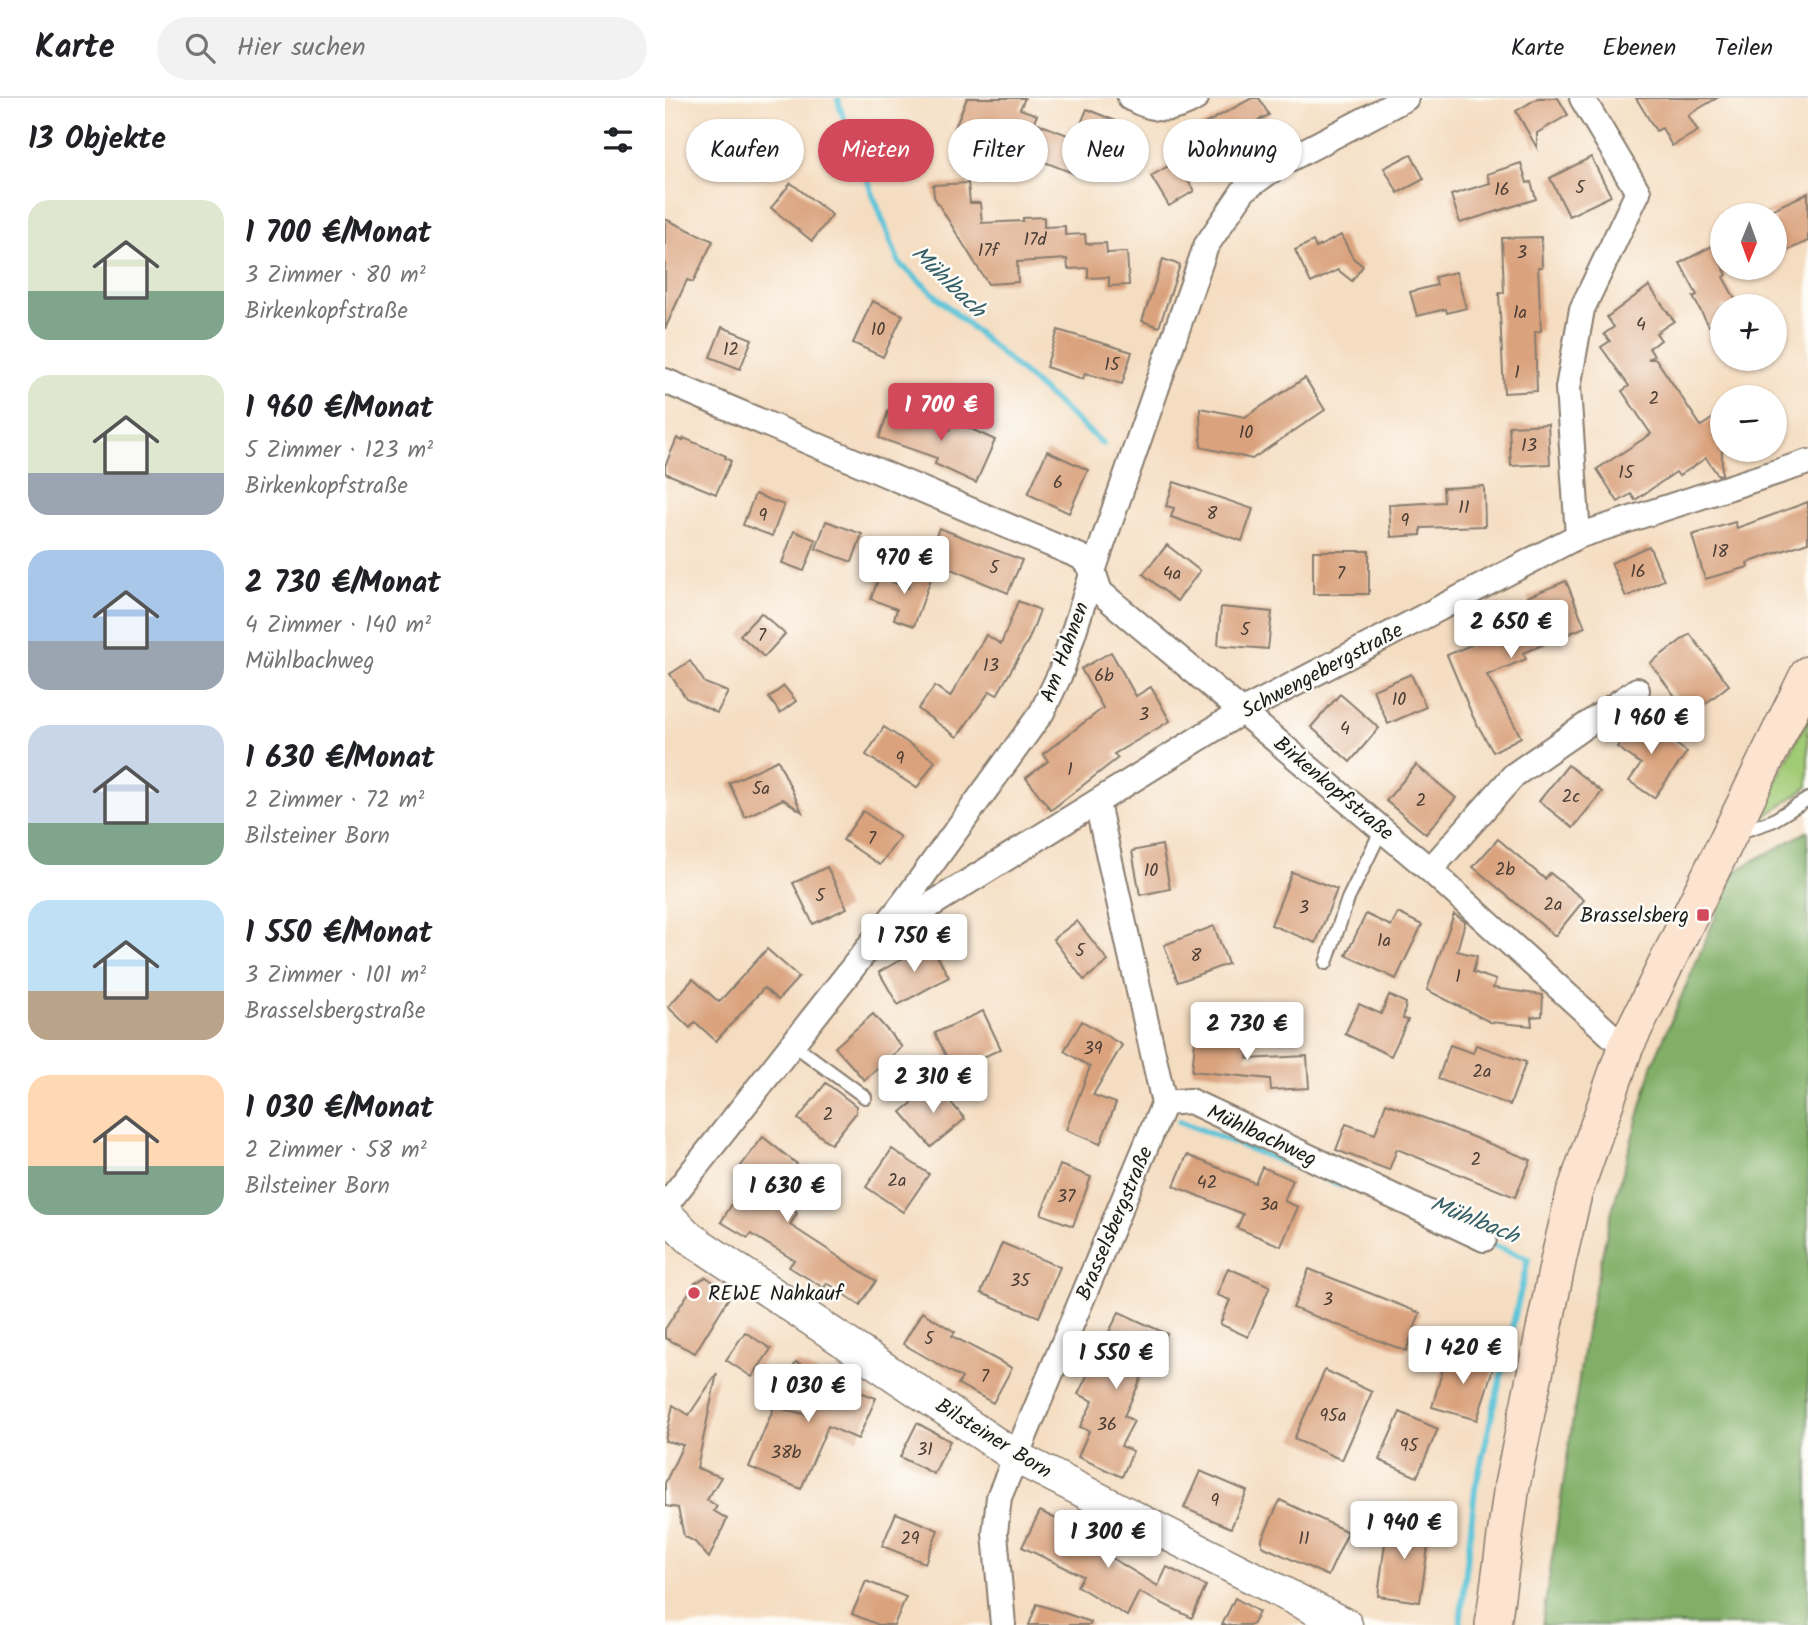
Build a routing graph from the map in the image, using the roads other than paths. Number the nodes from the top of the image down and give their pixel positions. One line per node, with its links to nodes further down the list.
1 (1130, 98): 2 (street)
2 (1196, 98)
3 (1406, 98): 8 (street, Am Hahnen)
4 (1582, 98): 7 (street)
5 (665, 381): 8 (street, Birkenkopfstraße)
6 (1808, 462): 7 (street, Schwengebergstraße)
7 (1579, 536): 11 (street, Schwengebergstraße)
8 (1093, 571): 11 (street, Birkenkopfstraße); 17 (street, Am Hahnen)
9 (1808, 674): 15 (main road)
10 (1637, 690): 16 (street)
11 (1244, 711): 13 (street, Schwengebergstraße); 14 (street, Birkenkopfstraße)
12 (1808, 799): 15 (lane)
13 (1097, 803): 17 (street, Schwengebergstraße); 22 (street)
14 (1382, 829): 16 (street, Birkenkopfstraße); 18 (lane)
15 (1727, 837): 20 (main road)
16 (1430, 870): 20 (street, Birkenkopfstraße)
17 (902, 905): 19 (street, Am Hahnen)
18 (1326, 963)
19 (793, 1044): 21 (lane); 23 (street, Am Hahnen)
20 (1625, 1048): 29 (main road)
21 (865, 1097)
22 (1164, 1102): 25 (street, Mühlbachweg); 26 (street, Brasselsbergstraße)
23 (665, 1206)
24 (665, 1213): 26 (street, Bilsteiner Born)
25 (1484, 1239)
26 (1016, 1457): 27 (street, Brasselsbergstraße); 28 (street, Bilsteiner Born)
27 (1003, 1625)
28 (1346, 1625)
29 (1493, 1625)

